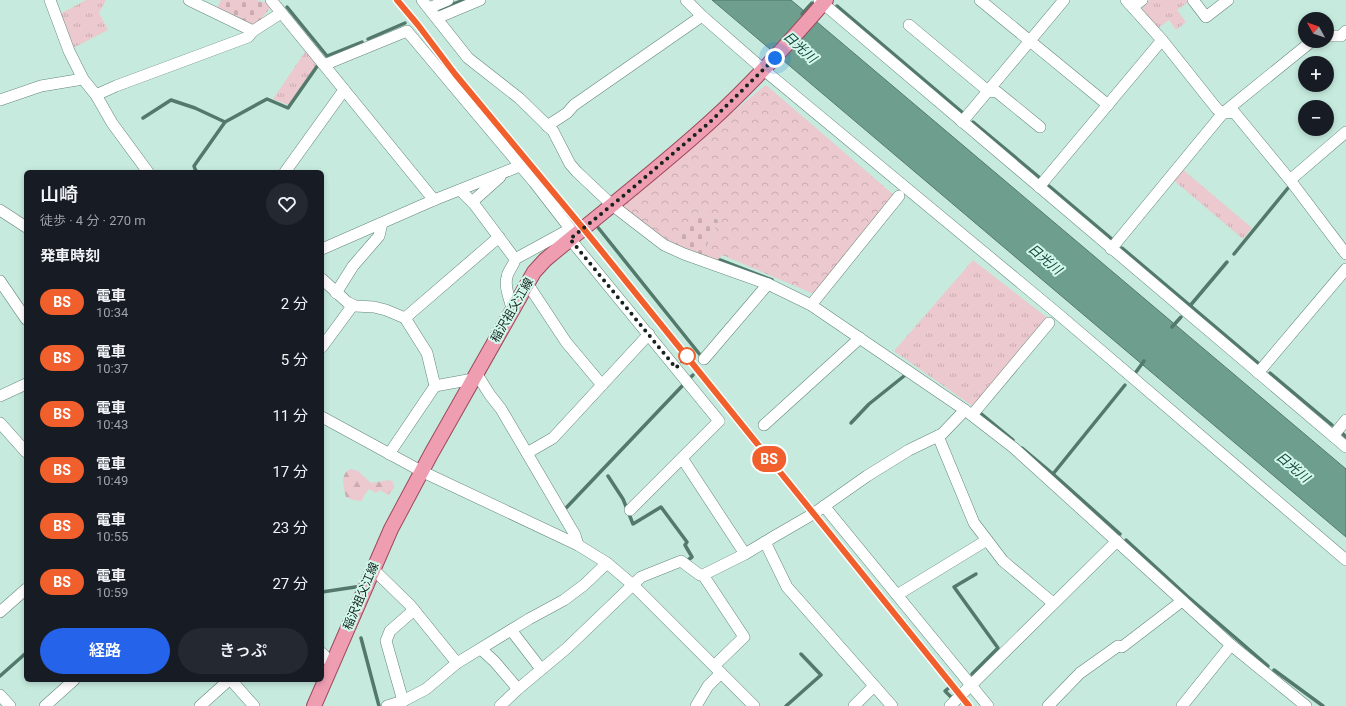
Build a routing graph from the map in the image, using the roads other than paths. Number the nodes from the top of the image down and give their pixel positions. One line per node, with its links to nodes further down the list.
1 (50, 0): 25 (street)
2 (189, 0): 19 (street)
3 (271, 0): 15 (street)
4 (448, 0): 13 (street)
5 (480, 0): 17 (street)
6 (686, 0): 16 (street)
7 (980, 0): 21 (street)
8 (1064, 0): 21 (street)
9 (1142, 0): 14 (street)
10 (1193, 0): 11 (street)
11 (1228, 0)
12 (822, 3): 24 (main road, 稲沢祖父江線); 32 (street)
13 (425, 4): 17 (street)
14 (1130, 4): 20 (street)
15 (281, 13): 19 (street); 23 (street)
16 (702, 16): 24 (street); 33 (street)
17 (436, 18): 33 (street)
18 (909, 25): 27 (street)
19 (253, 31): 28 (street)
20 (1162, 40): 30 (street); 31 (street)
21 (1030, 41): 27 (street); 30 (street)
22 (1303, 48): 31 (street)
23 (324, 65): 26 (street); 36 (street)
24 (765, 69): 46 (main road, 稲沢祖父江線); 98 (street)
25 (83, 79): 28 (street); 29 (street)
26 (344, 90): 38 (street); 44 (street)
27 (988, 91): 32 (street); 34 (street)
28 (96, 95): 37 (street)
29 (0, 100)
30 (1108, 105): 41 (street)
31 (1223, 113): 40 (street); 54 (street)
32 (962, 122): 41 (street)
33 (547, 126): 46 (street)
34 (1040, 127)
35 (1346, 132): 40 (street)
36 (520, 166): 39 (street); 50 (street)
37 (147, 170)
38 (286, 170)
39 (507, 171): 42 (street); 45 (street)
40 (1290, 180): 52 (street)
41 (1040, 187): 54 (street)
42 (460, 190): 44 (street); 45 (street)
43 (899, 196): 62 (street)
44 (434, 200): 48 (street)
45 (472, 202): 51 (street)
46 (612, 205): 50 (main road, 稲沢祖父江線); 60 (street)
47 (0, 210): 49 (street)
48 (382, 224): 53 (street); 61 (street)
49 (24, 226)
50 (572, 234): 55 (street); 59 (main road, 稲沢祖父江線); 68 (street)
51 (499, 237): 55 (street); 66 (street)
52 (1344, 246)
53 (324, 248)
54 (1111, 248): 72 (street)
55 (515, 259): 64 (street)
56 (1346, 269): 72 (street)
57 (0, 281): 65 (street)
58 (324, 281): 61 (street)
59 (528, 283): 64 (main road, 稲沢祖父江線); 75 (street)
60 (768, 284): 62 (street); 71 (street)
61 (336, 293): 63 (street)
62 (811, 305): 69 (street)
63 (353, 306): 66 (street); 70 (street)
64 (512, 309): 73 (main road, 稲沢祖父江線)
65 (24, 316)
66 (405, 318): 76 (street)
67 (1049, 323): 78 (street)
68 (648, 334): 75 (street); 89 (street)
69 (860, 338): 78 (street); 81 (street)
70 (324, 344)
71 (704, 359)
72 (1258, 373): 84 (street)
73 (474, 376): 76 (street); 87 (street); 90 (main road, 稲沢祖父江線)
74 (24, 385): 77 (street)
75 (602, 385): 87 (street)
76 (435, 386): 88 (street)
77 (0, 396)
78 (969, 413): 83 (street); 94 (street)
79 (324, 418): 88 (street)
80 (1346, 420): 84 (street)
81 (764, 425)
82 (2, 430): 86 (street)
83 (938, 436): 91 (street); 93 (street)
84 (1332, 436): 85 (street)
85 (1346, 447)
86 (24, 450)
87 (527, 452): 96 (street)
88 (389, 454): 90 (street)
89 (682, 458): 92 (street); 97 (street)
90 (421, 471): 96 (street); 100 (main road, 稲沢祖父江線)
91 (824, 506): 95 (street); 104 (street)
92 (630, 510)
93 (987, 540): 104 (street); 106 (street)
94 (1117, 541): 105 (street); 106 (street)
95 (765, 542): 97 (street); 121 (street)
96 (578, 545): 99 (street)
97 (745, 554): 101 (street)
98 (1346, 560)
99 (607, 563): 102 (street); 109 (street)
100 (373, 569): 107 (street); 114 (main road, 稲沢祖父江線)
101 (703, 575): 102 (street); 116 (street)
102 (633, 586): 115 (street); 116 (street)
103 (24, 591): 108 (street)
104 (897, 596): 120 (street)
105 (1182, 601): 110 (street); 138 (street)
106 (1053, 603): 120 (street)
107 (414, 610): 113 (street); 124 (street)
108 (0, 612)
109 (511, 630): 111 (street); 115 (street)
110 (1231, 645): 139 (street); 140 (street)
111 (481, 649): 113 (street); 122 (street)
112 (324, 655): 114 (street)
113 (457, 663): 124 (street)
114 (332, 664): 129 (main road, 稲沢祖父江線)
115 (541, 669): 122 (street)
116 (718, 670): 132 (street); 133 (street)
117 (72, 682): 126 (street)
118 (228, 682): 127 (street)
119 (232, 682): 128 (street)
120 (971, 685): 136 (street); 137 (street)
121 (874, 686): 134 (street); 135 (street)
122 (518, 689): 131 (street)
123 (0, 695): 125 (street)
124 (403, 701): 130 (street)
125 (10, 706)
126 (45, 706)
127 (200, 706)
128 (254, 706)
129 (314, 706)
130 (387, 706)
131 (500, 706)
132 (696, 706)
133 (754, 706)
134 (854, 706)
135 (892, 706)
136 (950, 706)
137 (988, 706)
138 (1048, 706)
139 (1182, 706)
140 (1306, 706)

